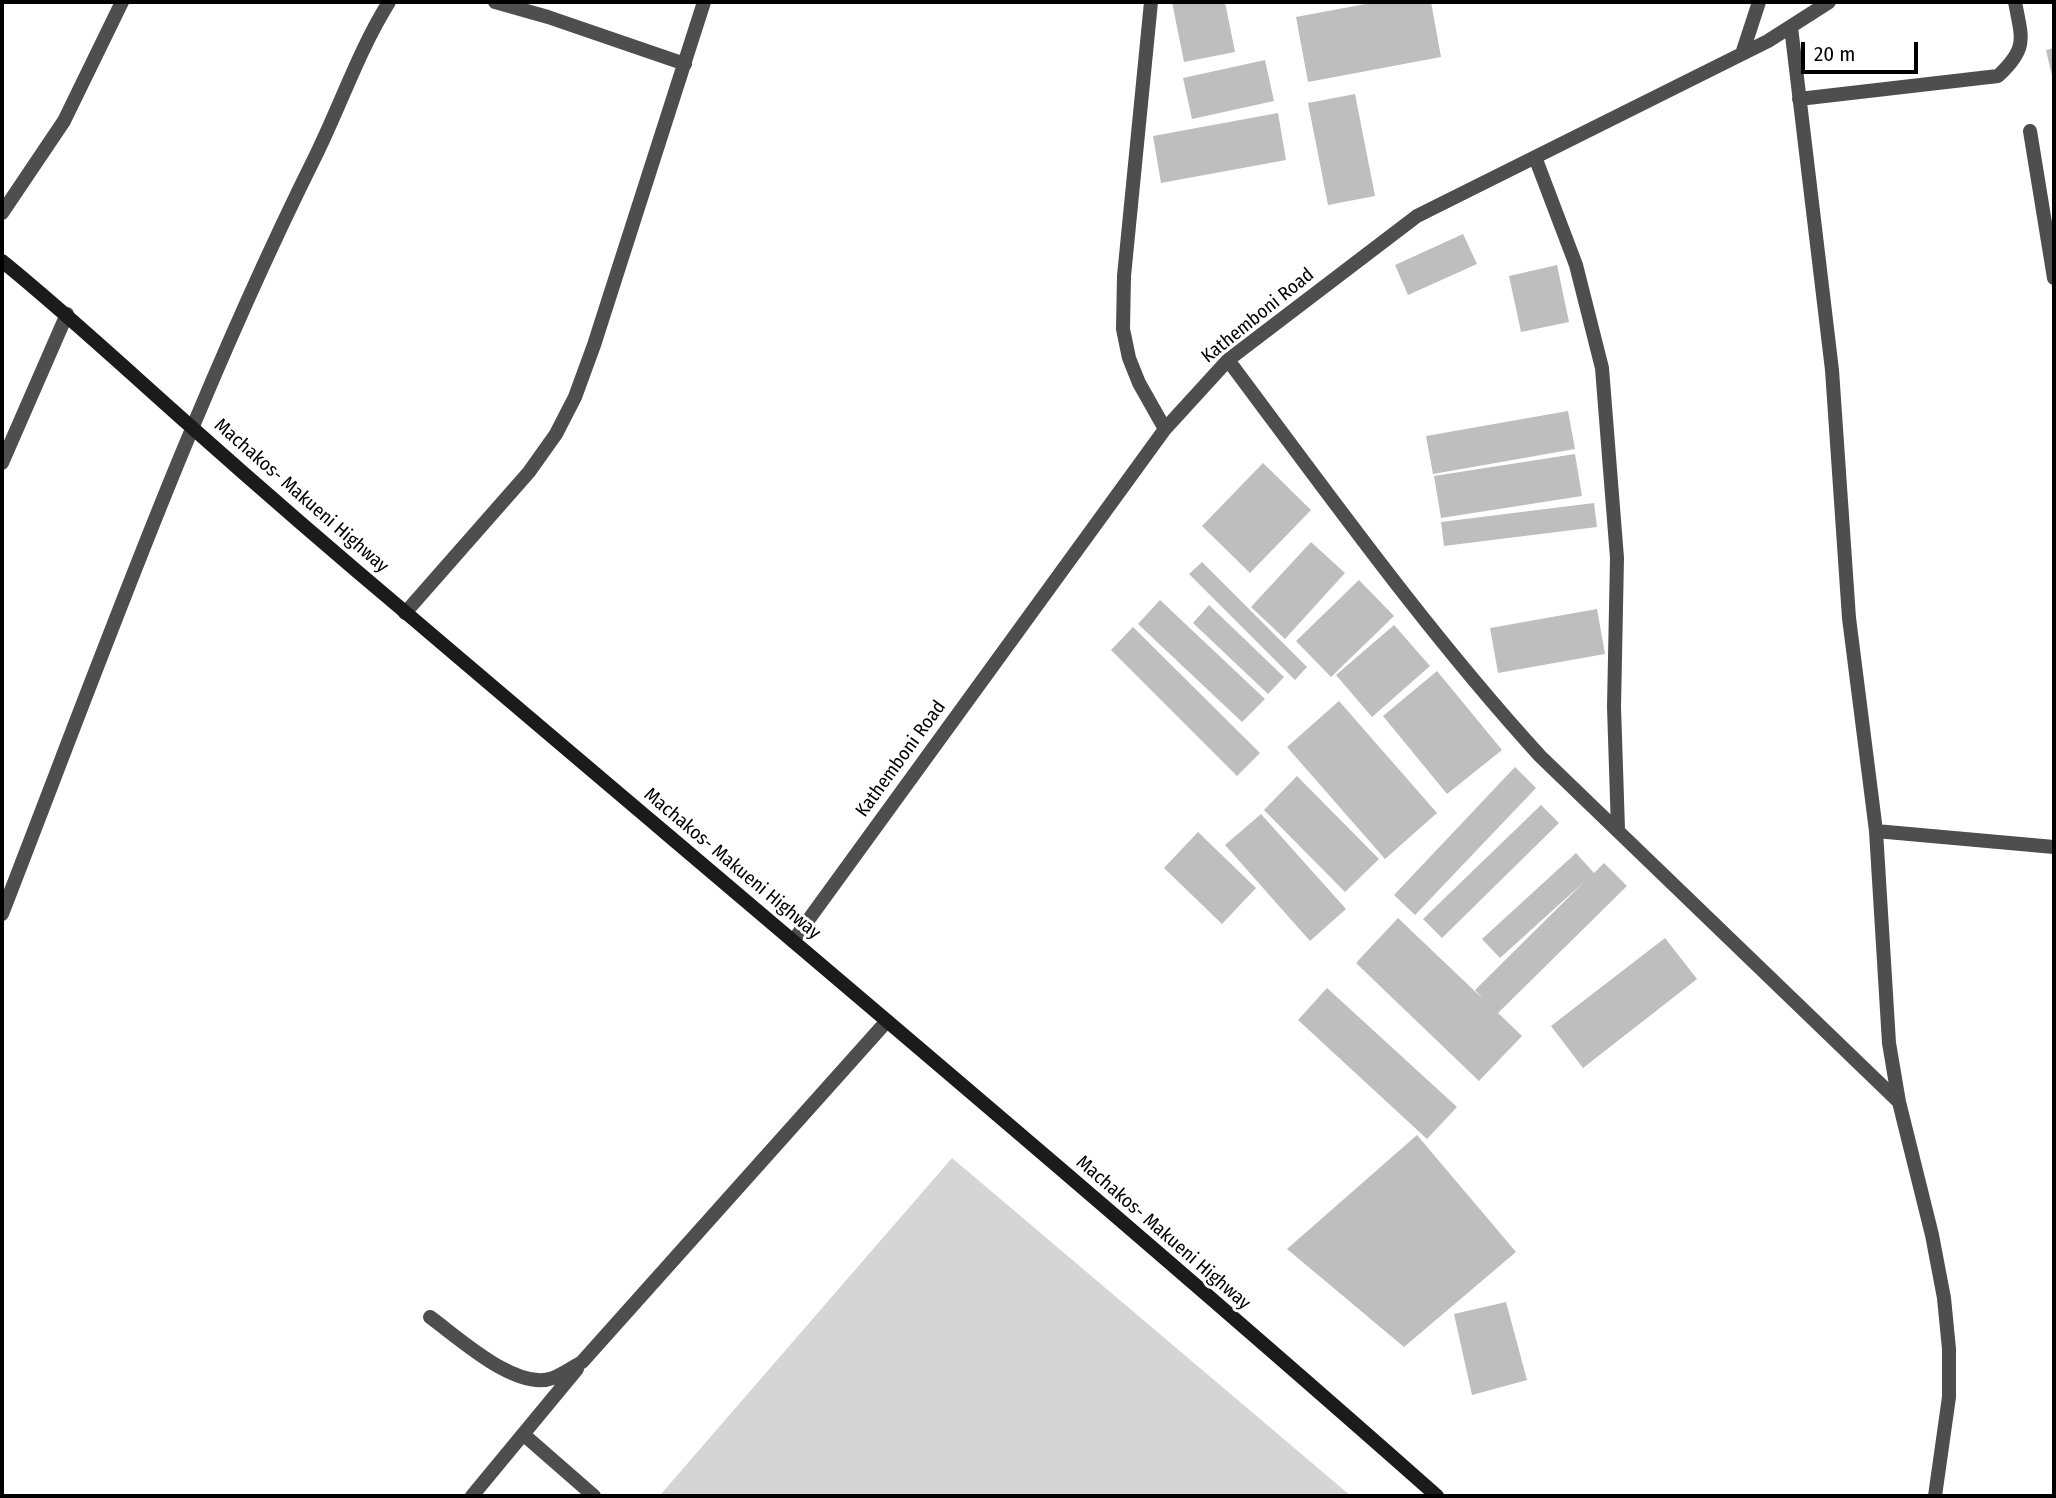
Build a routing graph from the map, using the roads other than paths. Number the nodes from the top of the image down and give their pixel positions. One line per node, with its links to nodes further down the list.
1 (122, 2): 15 (street)
2 (389, 2): 20 (street)
3 (495, 2): 11 (street)
4 (704, 2): 11 (street)
5 (1151, 2): 21 (street)
6 (1759, 2): 10 (street)
7 (1829, 2): 9 (street, Kathemboni Road)
8 (2015, 2): 12 (street)
9 (1791, 27): 10 (street, Kathemboni Road); 12 (street)
10 (1742, 54): 14 (street, Kathemboni Road)
11 (685, 64): 23 (street)
12 (1799, 99): 25 (street)
13 (2030, 131): 17 (street)
14 (1535, 157): 19 (street, Kathemboni Road); 24 (street)
15 (2, 213)
16 (2, 261): 18 (main road, Machakos- Makueni Highway)
17 (2054, 278)
18 (67, 314): 20 (main road, Machakos- Makueni Highway); 22 (street)
19 (1228, 360): 21 (street, Kathemboni Road); 24 (street)
20 (192, 427): 23 (main road, Machakos- Makueni Highway); 27 (street)
21 (1166, 429): 28 (street, Kathemboni Road)
22 (2, 463)
23 (405, 613): 28 (main road, Machakos- Makueni Highway)
24 (1618, 829): 30 (street)
25 (1876, 831): 26 (street); 30 (street)
26 (2054, 846)
27 (2, 914)
28 (793, 941): 29 (main road, Machakos- Makueni Highway)
29 (887, 1021): 32 (street); 36 (main road, Machakos- Makueni Highway)
30 (1899, 1102): 37 (street)
31 (430, 1317): 32 (street)
32 (582, 1362): 33 (street)
33 (523, 1434): 34 (street); 35 (street)
34 (472, 1496)
35 (594, 1496)
36 (1437, 1496)
37 (1935, 1496)

